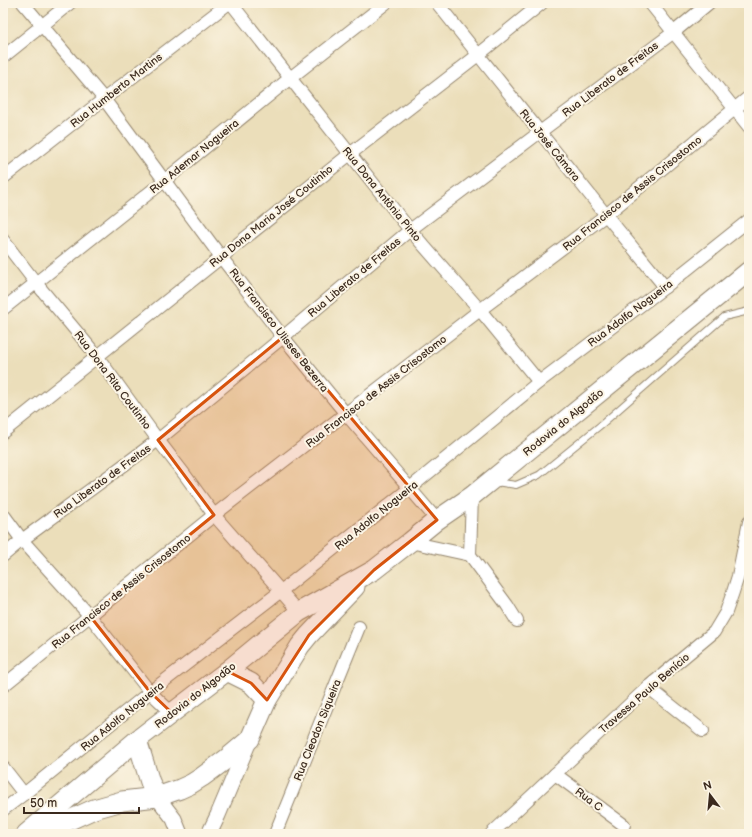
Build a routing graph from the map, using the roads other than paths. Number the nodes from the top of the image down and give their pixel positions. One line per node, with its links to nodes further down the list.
1 (22, 3): 9 (street, Rua Francisco Ulisses Bezerra)
2 (70, 3): 9 (street)
3 (230, 3): 13 (street, Rua Dona Antônia Pinto); 15 (street, Rua Humberto Martins)
4 (386, 3): 13 (street, Rua Ademar Nogueira)
5 (437, 3): 11 (street, Rua José Câmara)
6 (542, 3): 11 (street, Rua Dona Maria José Coutinho)
7 (650, 3): 10 (street)
8 (709, 3): 10 (street, Rua Liberato de Freitas)
9 (41, 26): 12 (street); 15 (street, Rua Francisco Ulisses Bezerra)
10 (674, 32): 16 (street); 18 (street, Rua Liberato de Freitas)
11 (478, 55): 18 (street, Rua José Câmara); 19 (street, Rua Dona Maria José Coutinho)
12 (3, 57)
13 (290, 78): 19 (street, Rua Dona Antônia Pinto); 21 (street, Rua Ademar Nogueira)
14 (749, 97): 16 (street, Rua Francisco de Assis Crisostomo)
15 (104, 99): 20 (street, Rua Humberto Martins); 21 (street, Rua Francisco Ulisses Bezerra)
16 (735, 109): 17 (street); 22 (street, Rua Francisco de Assis Crisostomo)
17 (749, 127)
18 (540, 132): 22 (street, Rua José Câmara); 24 (street, Rua Liberato de Freitas)
19 (350, 154): 24 (street, Rua Dona Antônia Pinto); 26 (street, Rua Dona Maria José Coutinho)
20 (3, 178)
21 (164, 180): 26 (street, Rua Francisco Ulisses Bezerra); 28 (street, Rua Ademar Nogueira)
22 (606, 216): 29 (street, Rua José Câmara); 31 (street, Rua Francisco de Assis Crisostomo)
23 (749, 220): 29 (street, Rua Adolfo Nogueira)
24 (410, 230): 31 (street, Rua Dona Antônia Pinto); 33 (street, Rua Liberato de Freitas)
25 (3, 240): 28 (street, Rua Dona Rita Coutinho)
26 (221, 257): 33 (street, Rua Francisco Ulisses Bezerra); 34 (street, Rua Dona Maria José Coutinho)
27 (749, 271): 39 (main road, Rodovia do Algodão)
28 (36, 283): 30 (street, Rua Ademar Nogueira); 34 (street, Rua Dona Rita Coutinho)
29 (665, 287): 35 (street, Rua Adolfo Nogueira)
30 (3, 309)
31 (480, 310): 35 (street, Rua Dona Antônia Pinto); 36 (street, Rua Francisco de Assis Crisostomo)
32 (749, 311): 39 (lane)
33 (283, 337): 36 (street, Rua Francisco Ulisses Bezerra); 38 (street, Rua Liberato de Freitas)
34 (97, 356): 37 (street, Rua Dona Maria José Coutinho); 38 (street, Rua Dona Rita Coutinho)
35 (539, 382): 40 (street, Rua Adolfo Nogueira)
36 (346, 414): 40 (street, Rua Francisco Ulisses Bezerra); 43 (street, Rua Francisco de Assis Crisostomo)
37 (3, 432)
38 (158, 440): 43 (street, Rua Dona Rita Coutinho); 46 (street, Rua Liberato de Freitas)
39 (490, 481): 41 (main road, Rodovia do Algodão)
40 (410, 488): 44 (street, Rua Francisco Ulisses Bezerra); 51 (street, Rua Adolfo Nogueira)
41 (472, 496): 44 (main road, Rodovia do Algodão); 48 (street)
42 (3, 514): 46 (street)
43 (214, 515): 51 (street, Rua Dona Rita Coutinho); 53 (street, Rua Francisco de Assis Crisostomo)
44 (438, 520): 47 (main road, Rodovia do Algodão)
45 (749, 522): 58 (street, Travessa Paulo Benício)
46 (22, 540): 49 (street, Rua Liberato de Freitas); 53 (street)
47 (410, 542): 48 (street); 50 (main road, Rodovia do Algodão)
48 (470, 555): 54 (street)
49 (3, 556)
50 (374, 570): 52 (main road, Rodovia do Algodão); 60 (main road, Rodovia do Algodão)
51 (281, 592): 52 (street, Rua Dona Rita Coutinho); 59 (street, Rua Adolfo Nogueira)
52 (299, 612): 56 (main road, Rodovia do Algodão)
53 (90, 616): 57 (street, Rua Francisco de Assis Crisostomo); 59 (street)
54 (517, 621)
55 (359, 627): 75 (street, Rua Cleodon Siqueira)
56 (227, 671): 60 (main road); 61 (main road, Rodovia do Algodão)
57 (3, 686)
58 (648, 687): 62 (street); 66 (street, Travessa Paulo Benício)
59 (150, 692): 61 (street); 67 (street, Rua Adolfo Nogueira)
60 (267, 700): 63 (main road, Rodovia do Algodão)
61 (172, 713): 64 (main road, Rodovia do Algodão)
62 (703, 731)
63 (250, 739): 68 (main road, Rodovia do Algodão); 74 (street)
64 (137, 740): 68 (main road); 71 (main road, Rodovia do Algodão)
65 (3, 767): 67 (street)
66 (555, 774): 70 (street, Rua C); 76 (street, Travessa Paulo Benício)
67 (24, 794): 69 (street, Rua Adolfo Nogueira)
68 (157, 797): 72 (main road, Rodovia do Algodão); 73 (street)
69 (3, 810)
70 (624, 825)
71 (26, 834)
72 (39, 834)
73 (180, 834)
74 (209, 834)
75 (275, 834)
76 (491, 834)

